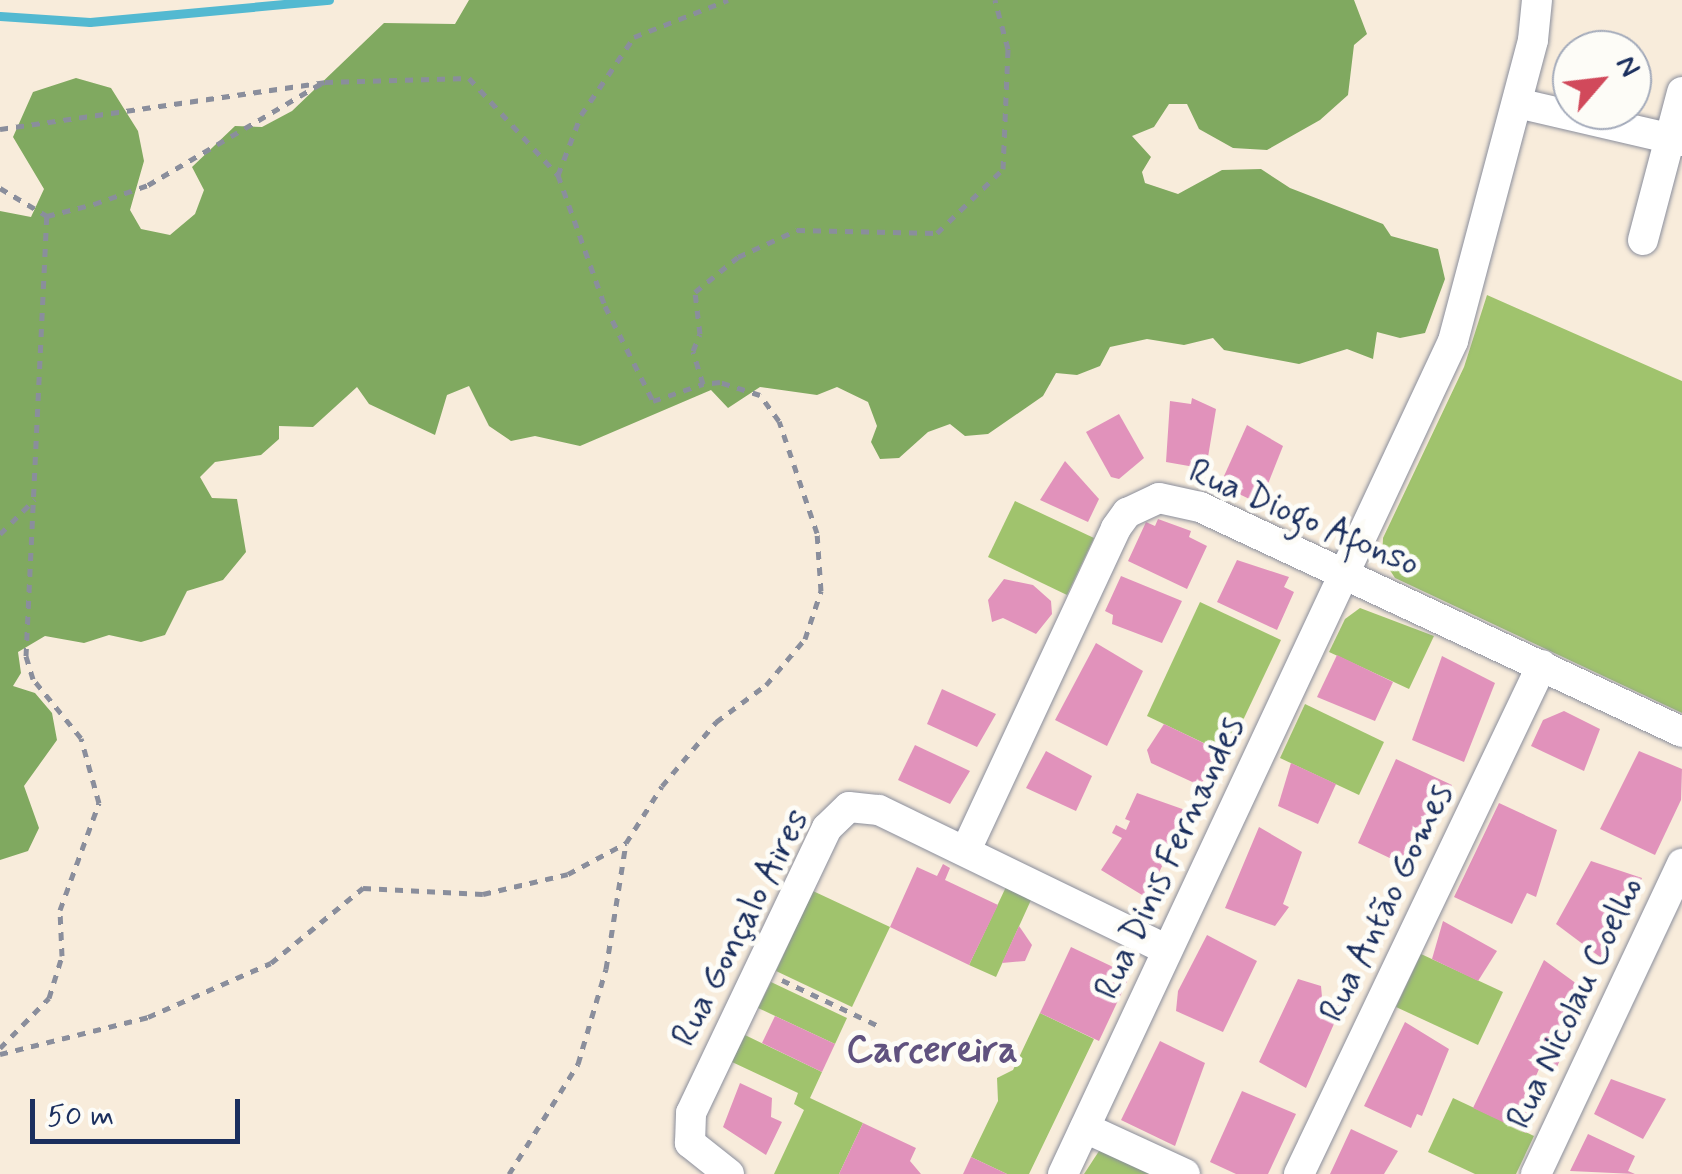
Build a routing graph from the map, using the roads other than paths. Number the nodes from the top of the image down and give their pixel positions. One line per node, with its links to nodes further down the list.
1 (1537, 0): 3 (street, Rua Dinis Fernandes)
2 (1682, 92): 4 (street)
3 (1517, 102): 4 (street); 6 (street, Rua Dinis Fernandes)
4 (1676, 140): 5 (street)
5 (1643, 240)
6 (1346, 575): 7 (street, Rua Diogo Afonso); 9 (street, Rua Diogo Afonso); 11 (street, Rua Dinis Fernandes)
7 (1542, 665): 8 (street, Rua Diogo Afonso); 16 (street, Rua Antão Gomes)
8 (1682, 732)
9 (966, 850): 11 (street, Rua Gonçalo Aires); 13 (street, Rua Gonçalo Aires)
10 (1682, 864): 17 (street, Rua Nicolau Coelho)
11 (1167, 950): 12 (street, Rua Dinis Fernandes)
12 (1085, 1128): 14 (street, Rua Dinis Fernandes); 15 (street)
13 (730, 1174)
14 (1063, 1174)
15 (1185, 1174)
16 (1299, 1174)
17 (1536, 1174)

